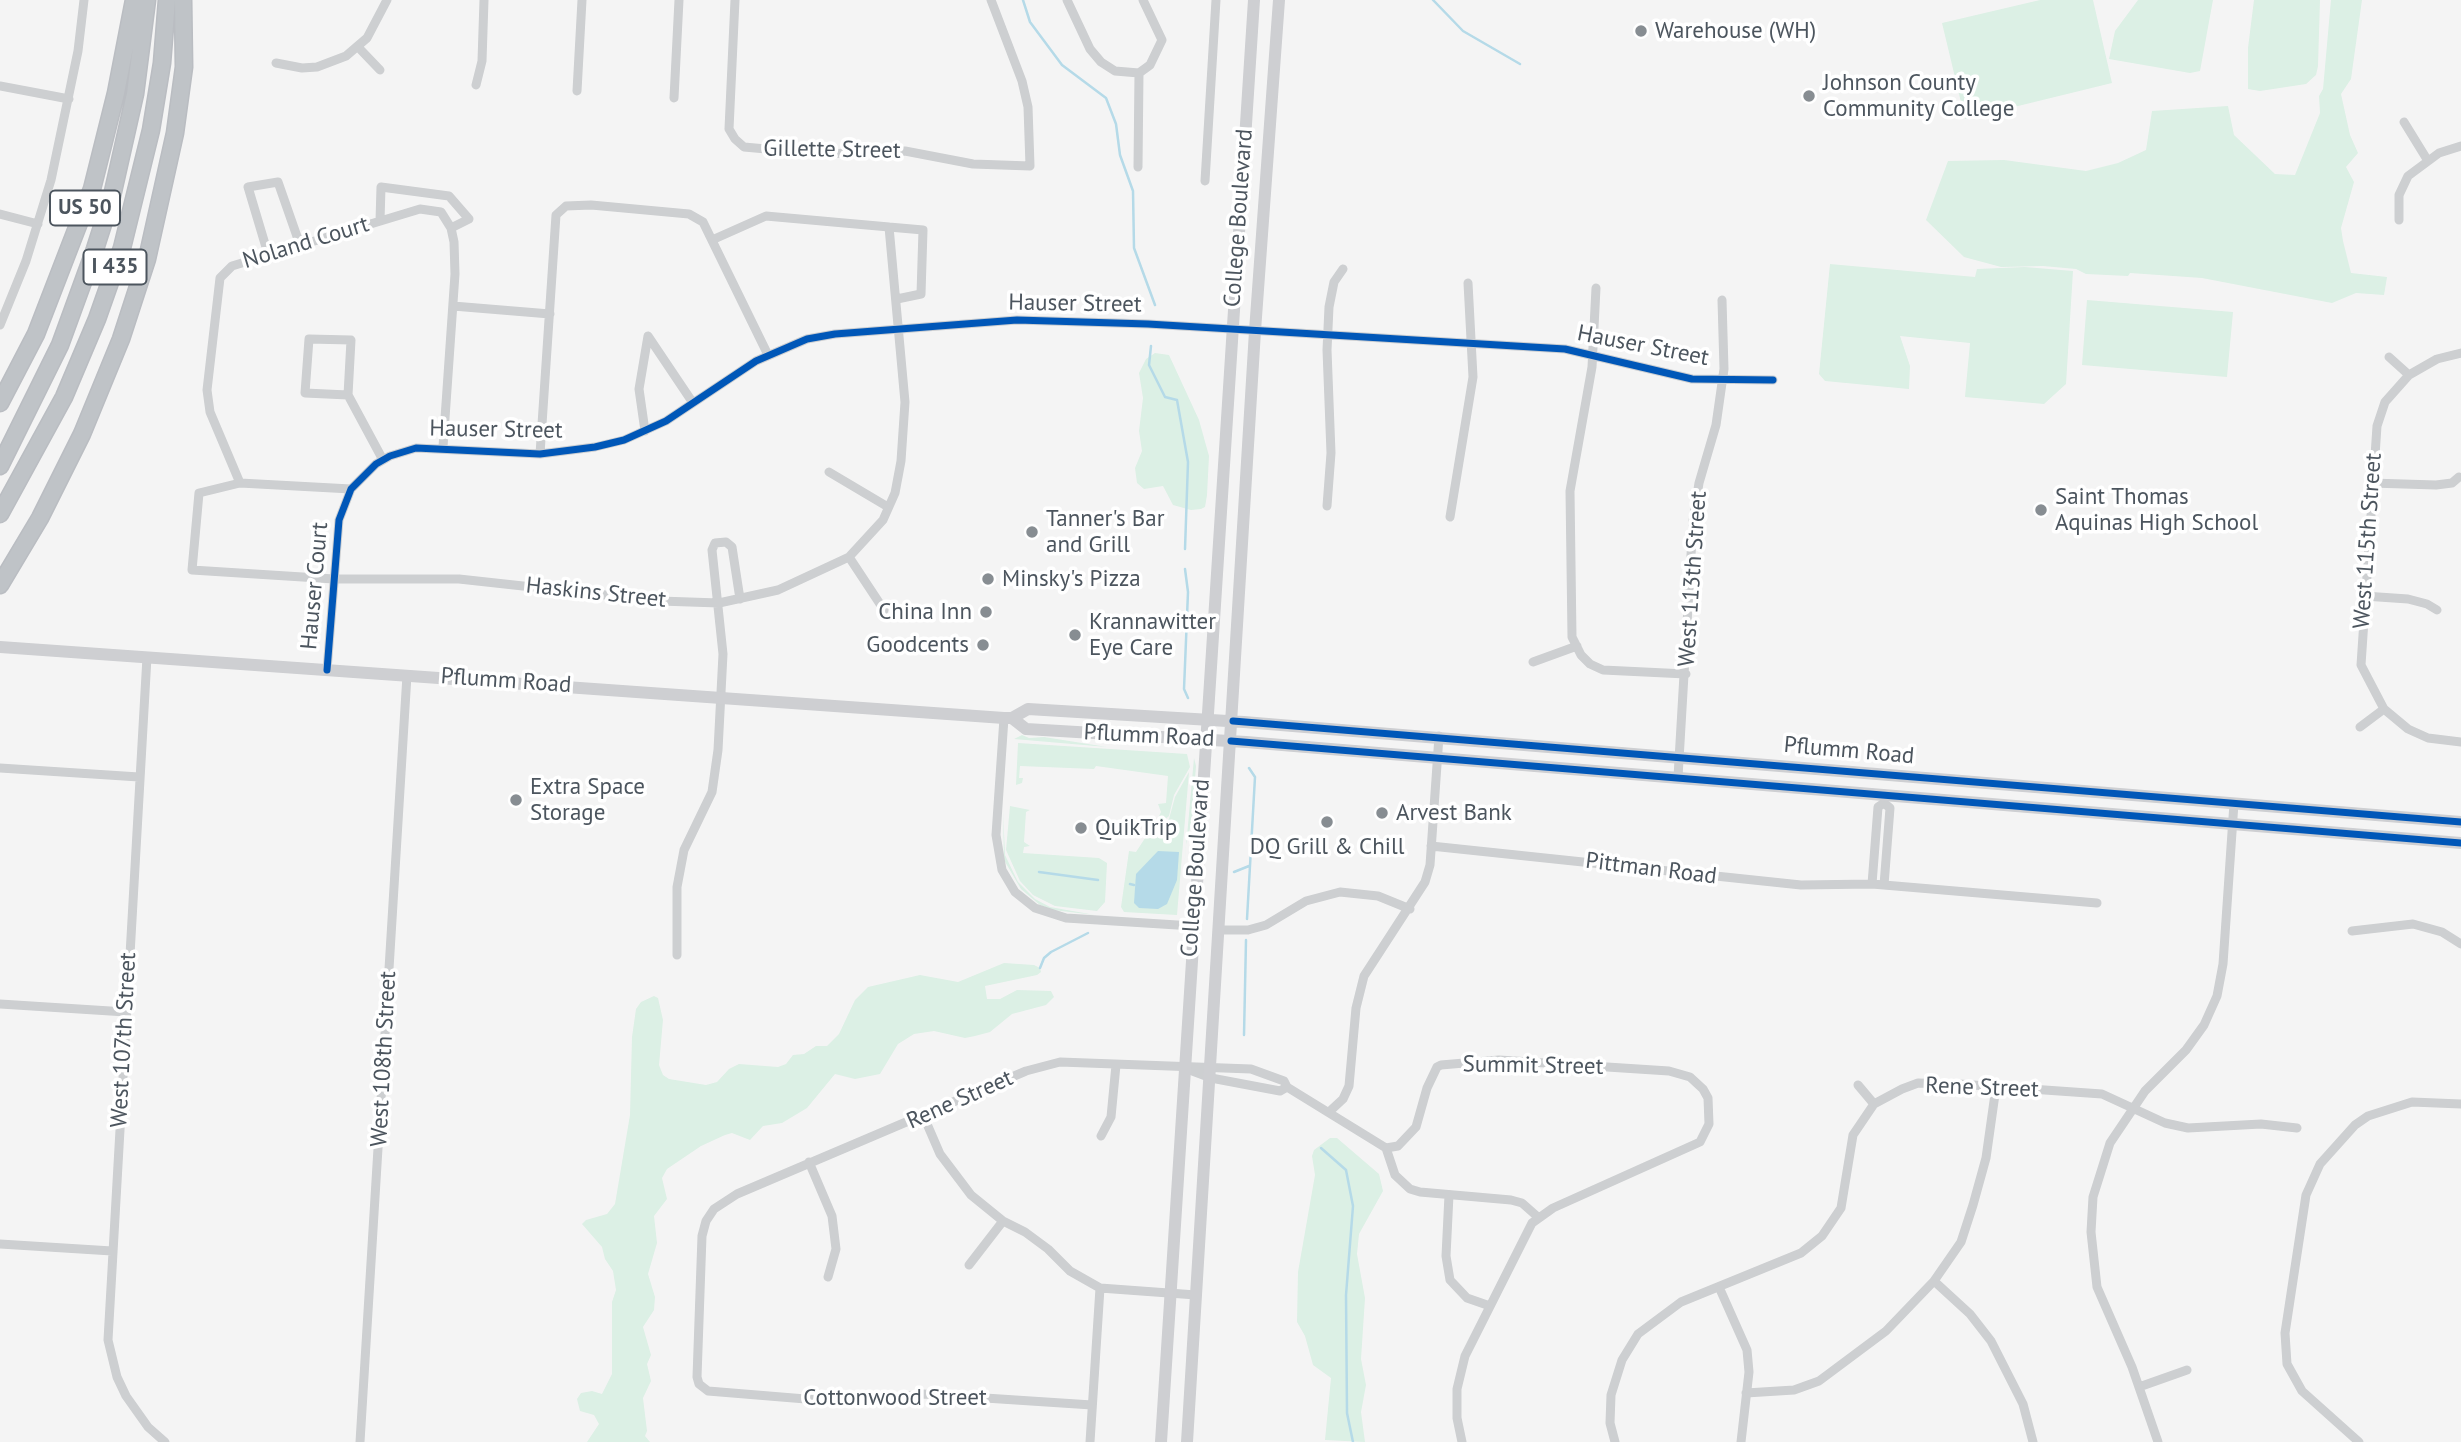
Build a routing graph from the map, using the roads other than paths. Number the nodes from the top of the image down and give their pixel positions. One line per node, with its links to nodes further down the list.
1 (84, 0): 25 (street)
2 (134, 0): 62 (highway, US 50)
3 (147, 0): 67 (highway, I 435)
4 (167, 0): 76 (highway, I 435)
5 (183, 0): 80 (highway, US 50)
6 (387, 0): 17 (street)
7 (484, 0): 21 (street)
8 (582, 0): 23 (street)
9 (679, 0): 24 (street)
10 (735, 0): 11 (street, Gillette Street)
11 (991, 0)
12 (1068, 0): 20 (street)
13 (1216, 0): 30 (street)
14 (1254, 0): 49 (main road, College Boulevard)
15 (1279, 0): 50 (main road, College Boulevard)
16 (1146, 1): 20 (street)
17 (358, 47): 18 (street); 19 (street)
18 (276, 63)
19 (380, 69)
20 (1139, 73): 29 (street)
21 (476, 85)
22 (0, 86): 25 (street)
23 (577, 91)
24 (674, 98)
25 (69, 99): 34 (street)
26 (2404, 122): 28 (street)
27 (2461, 146): 28 (street)
28 (2428, 160): 32 (street)
29 (1139, 167)
30 (1205, 181)
31 (0, 214): 34 (street)
32 (2399, 220)
33 (380, 221): 36 (street, Noland Court); 36 (street, Noland Court); 38 (street, Noland Court)
34 (38, 224): 47 (street)
35 (889, 227): 37 (street); 43 (street, Haskins Street); 43 (street)
36 (451, 228): 45 (street, Noland Court)
37 (712, 240): 46 (street); 54 (street)
38 (300, 245): 39 (street, Noland Court); 39 (street)
39 (268, 254): 72 (street, Noland Court)
40 (1343, 269): 51 (street)
41 (1468, 283): 52 (street)
42 (1596, 288): 55 (street)
43 (897, 299): 48 (street, Haskins Street)
44 (1722, 300): 58 (street, West 113th Street)
45 (453, 306): 46 (street); 64 (street, Noland Court)
46 (550, 314): 65 (street)
47 (0, 325)
48 (900, 330): 49 (street, Hauser Street); 54 (street, Hauser Street); 75 (street, Haskins Street)
49 (1231, 330): 50 (street, Hauser Street); 96 (main road, College Boulevard)
50 (1255, 331): 51 (street, Hauser Street); 97 (main road, College Boulevard)
51 (1328, 336): 52 (street, Hauser Street); 74 (street)
52 (1473, 344): 55 (street, Hauser Street); 77 (street)
53 (2461, 353): 57 (street)
54 (768, 355): 61 (street, Hauser Street)
55 (1593, 355): 58 (street, Hauser Street); 86 (street)
56 (2389, 357): 57 (street)
57 (2409, 375): 71 (street, West 115th Street)
58 (1723, 379): 59 (street, Hauser Street); 91 (street, West 113th Street)
59 (1773, 380)
60 (348, 395): 60 (street); 66 (street)
61 (693, 402): 63 (street, Hauser Street); 63 (street)
62 (0, 403)
63 (645, 431): 65 (street, Hauser Street)
64 (443, 447): 65 (street, Hauser Street); 66 (street, Hauser Street)
65 (540, 454)
66 (383, 460): 68 (street, Hauser Street)
67 (0, 466)
68 (366, 472): 73 (street, Hauser Court)
69 (828, 472): 75 (street)
70 (2459, 477): 71 (street)
71 (2371, 482): 81 (street, West 115th Street)
72 (240, 483): 73 (street); 79 (street, Haskins Street)
73 (351, 489): 79 (street, Hauser Court)
74 (1327, 506)
75 (888, 507): 78 (street, Haskins Street)
76 (0, 514)
77 (1450, 517)
78 (849, 557): 82 (street, Haskins Street); 84 (street)
79 (334, 579): 83 (street, Haskins Street); 90 (street, Hauser Court)
80 (0, 585)
81 (2364, 596): 85 (street); 94 (street, West 115th Street)
82 (740, 599): 83 (street, Haskins Street); 83 (street)
83 (719, 603): 93 (street)
84 (884, 610)
85 (2437, 610)
86 (1577, 646): 89 (street); 91 (street)
87 (0, 647): 88 (main road, Pflumm Road)
88 (147, 657): 90 (main road, Pflumm Road); 106 (street, West 107th Street)
89 (1533, 662)
90 (327, 670): 92 (main road, Pflumm Road)
91 (1686, 674): 103 (street, West 113th Street)
92 (407, 675): 93 (main road, Pflumm Road); 158 (street, West 108th Street)
93 (720, 695): 95 (main road, Pflumm Road); 121 (street)
94 (2384, 709): 98 (street); 102 (street)
95 (1008, 718): 96 (main road, Pflumm Road); 100 (main road, Pflumm Road); 117 (street)
96 (1206, 719): 97 (main road, Pflumm Road); 100 (main road, College Boulevard)
97 (1233, 721): 99 (main road, Pflumm Road); 101 (main road, College Boulevard)
98 (2360, 727)
99 (1439, 736): 103 (main road, Pflumm Road); 104 (street)
100 (1205, 739): 101 (main road, Pflumm Road); 117 (main road, College Boulevard)
101 (1231, 741): 104 (main road, Pflumm Road); 118 (main road, College Boulevard)
102 (2461, 742)
103 (1680, 756): 107 (street, West 113th Street); 108 (main road, Pflumm Road)
104 (1437, 757): 107 (main road, Pflumm Road); 112 (street)
105 (0, 768): 106 (street)
106 (139, 777): 123 (street, West 107th Street)
107 (1678, 777): 110 (main road, Pflumm Road)
108 (2234, 803): 109 (main road, Pflumm Road); 110 (street)
109 (2461, 822)
110 (2233, 824): 111 (main road, Pflumm Road); 132 (street)
111 (2461, 843)
112 (1432, 845): 113 (street, Pittman Road); 116 (street)
113 (1872, 884): 114 (street); 114 (street)
114 (1884, 885): 115 (street)
115 (2097, 904)
116 (1410, 909): 118 (street); 133 (street)
117 (1193, 926): 125 (main road, College Boulevard)
118 (1221, 930): 126 (main road, College Boulevard)
119 (2351, 931): 120 (street)
120 (2461, 944)
121 (677, 956)
122 (0, 1004): 123 (street)
123 (126, 1012): 143 (street, West 107th Street)
124 (1116, 1065): 125 (street, Rene Street); 134 (street, Rene Street); 136 (street)
125 (1184, 1068): 126 (street, Rene Street); 149 (main road, College Boulevard)
126 (1212, 1072): 128 (street, Rene Street); 128 (street, Rene Street); 150 (main road, College Boulevard)
127 (1858, 1085): 130 (street)
128 (1287, 1087): 133 (street, Rene Street)
129 (1996, 1087): 130 (street, Rene Street); 132 (street, Rene Street); 146 (street)
130 (1874, 1104): 147 (street)
131 (2461, 1104): 167 (street)
132 (2132, 1109): 135 (street, Rene Street); 154 (street)
133 (1329, 1112): 137 (street, Rene Street)
134 (924, 1116): 138 (street, Rene Street); 141 (street)
135 (2297, 1128)
136 (1101, 1136)
137 (1385, 1147): 139 (street); 140 (street, Summit Street)
138 (809, 1162): 145 (street); 153 (street, Rene Street)
139 (1449, 1195): 140 (street); 151 (street)
140 (1539, 1218): 151 (street)
141 (1003, 1221): 144 (street); 148 (street)
142 (0, 1244): 143 (street)
143 (112, 1251): 157 (street, West 107th Street)
144 (969, 1265)
145 (828, 1277)
146 (1934, 1281): 155 (street); 165 (street)
147 (1719, 1287): 155 (street); 163 (street)
148 (1100, 1288): 149 (street); 156 (street)
149 (1170, 1294): 150 (street); 160 (main road, College Boulevard)
150 (1196, 1295): 161 (main road, College Boulevard)
151 (1490, 1306): 162 (street)
152 (2187, 1370): 154 (street)
153 (699, 1384): 156 (street, Cottonwood Street)
154 (2139, 1387): 166 (street)
155 (1746, 1393): 164 (street)
156 (1092, 1405): 159 (street)
157 (164, 1442)
158 (360, 1442)
159 (1090, 1442)
160 (1161, 1442)
161 (1187, 1442)
162 (1462, 1442)
163 (1615, 1442)
164 (1741, 1442)
165 (2033, 1442)
166 (2158, 1442)
167 (2359, 1442)

